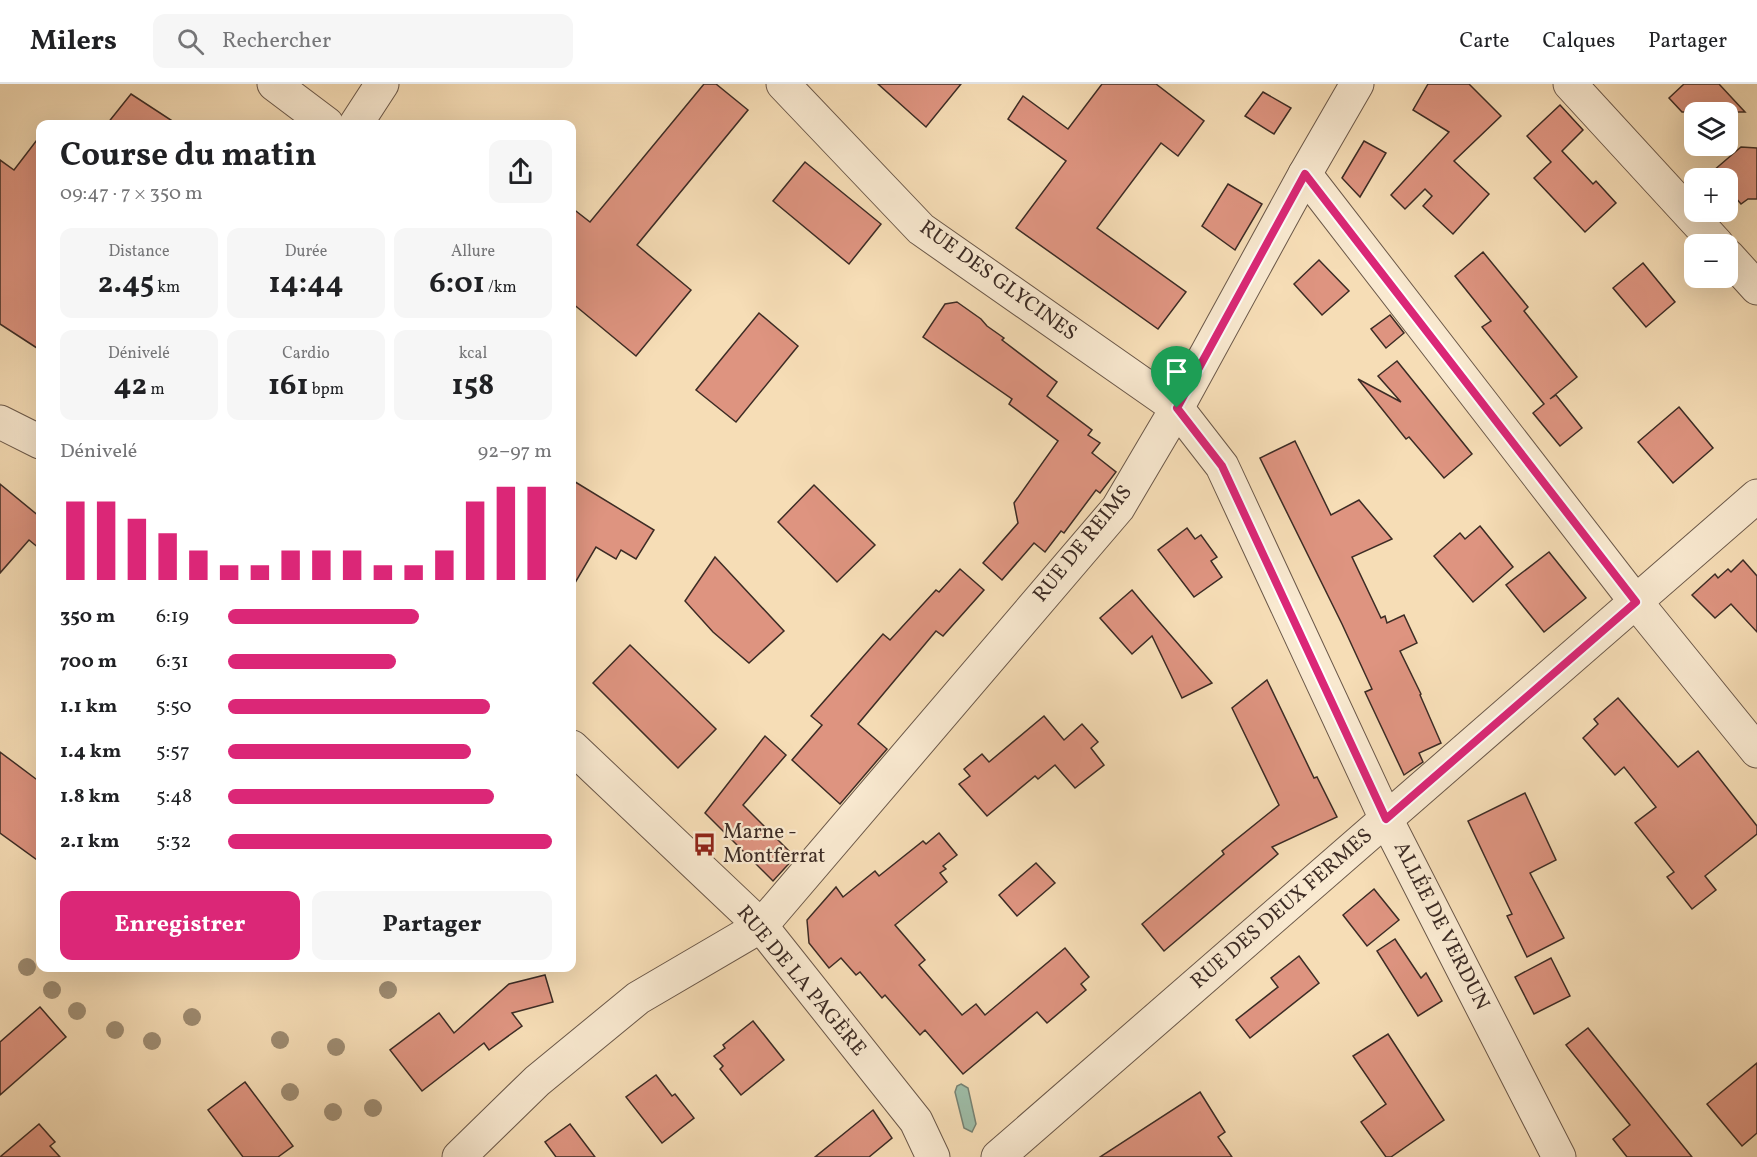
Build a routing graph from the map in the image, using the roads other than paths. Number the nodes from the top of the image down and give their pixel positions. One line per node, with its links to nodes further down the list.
1 (274, 84): 6 (street)
2 (382, 84): 7 (street)
3 (783, 84): 12 (street, RUE DES GLYCINES)
4 (1357, 84): 8 (street, RUE DE REIMS)
5 (1570, 84): 9 (street)
6 (322, 120)
7 (360, 120)
8 (1305, 174): 12 (street, RUE DE REIMS); 16 (street)
9 (1708, 234)
10 (1738, 267): 11 (street)
11 (1757, 288)
12 (1177, 408): 19 (street, ALLÉE DE VERDUN); 20 (street, RUE DE REIMS)
13 (0, 422): 14 (street)
14 (36, 440)
15 (1757, 496): 16 (street, RUE DES DEUX FERMES)
16 (1636, 602): 18 (street); 19 (street, RUE DES DEUX FERMES)
17 (576, 751): 20 (street, RUE DE LA PAGÈRE)
18 (1757, 751)
19 (1386, 819): 23 (street, RUE DES DEUX FERMES); 24 (street, ALLÉE DE VERDUN)
20 (761, 926): 21 (street, RUE DE REIMS); 22 (street, RUE DE LA PAGÈRE)
21 (459, 1157)
22 (933, 1157)
23 (998, 1157)
24 (1559, 1157)

